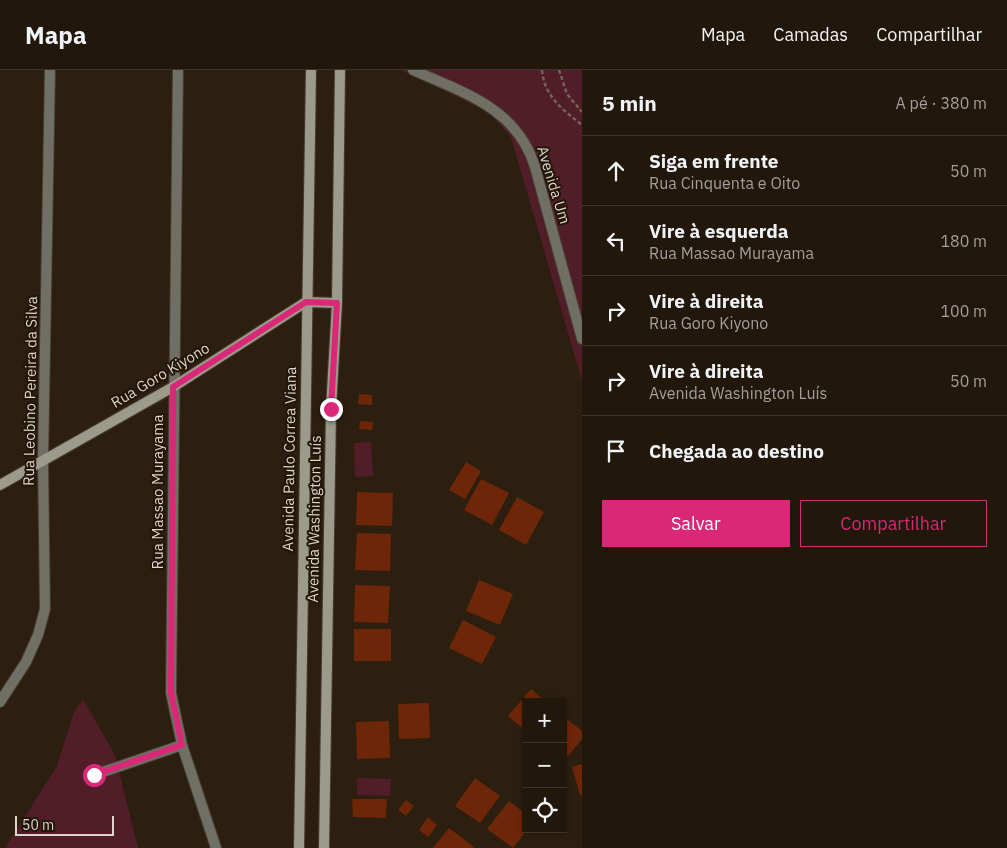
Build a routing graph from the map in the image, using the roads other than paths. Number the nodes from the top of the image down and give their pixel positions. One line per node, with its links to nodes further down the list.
1 (50, 70): 10 (street, Rua Leobino Pereira da Silva)
2 (178, 70): 9 (street, Rua Massao Murayama)
3 (311, 70): 6 (street, Avenida Paulo Correa Viana)
4 (413, 70): 8 (street, Avenida Um)
5 (341, 72): 7 (street, Avenida Washington Luís)
6 (306, 302): 7 (street); 9 (street, Rua Goro Kiyono); 16 (street, Avenida Paulo Correa Viana)
7 (337, 303): 17 (street, Avenida Washington Luís)
8 (582, 339)
9 (173, 387): 10 (street, Rua Goro Kiyono); 13 (street, Rua Massao Murayama)
10 (43, 460): 11 (street, Rua Goro Kiyono); 12 (street, Rua Leobino Pereira da Silva)
11 (0, 485)
12 (0, 702)
13 (182, 745): 14 (street); 15 (street, Rua Massao Murayama)
14 (94, 775)
15 (216, 848)
16 (299, 848)
17 (324, 848)

